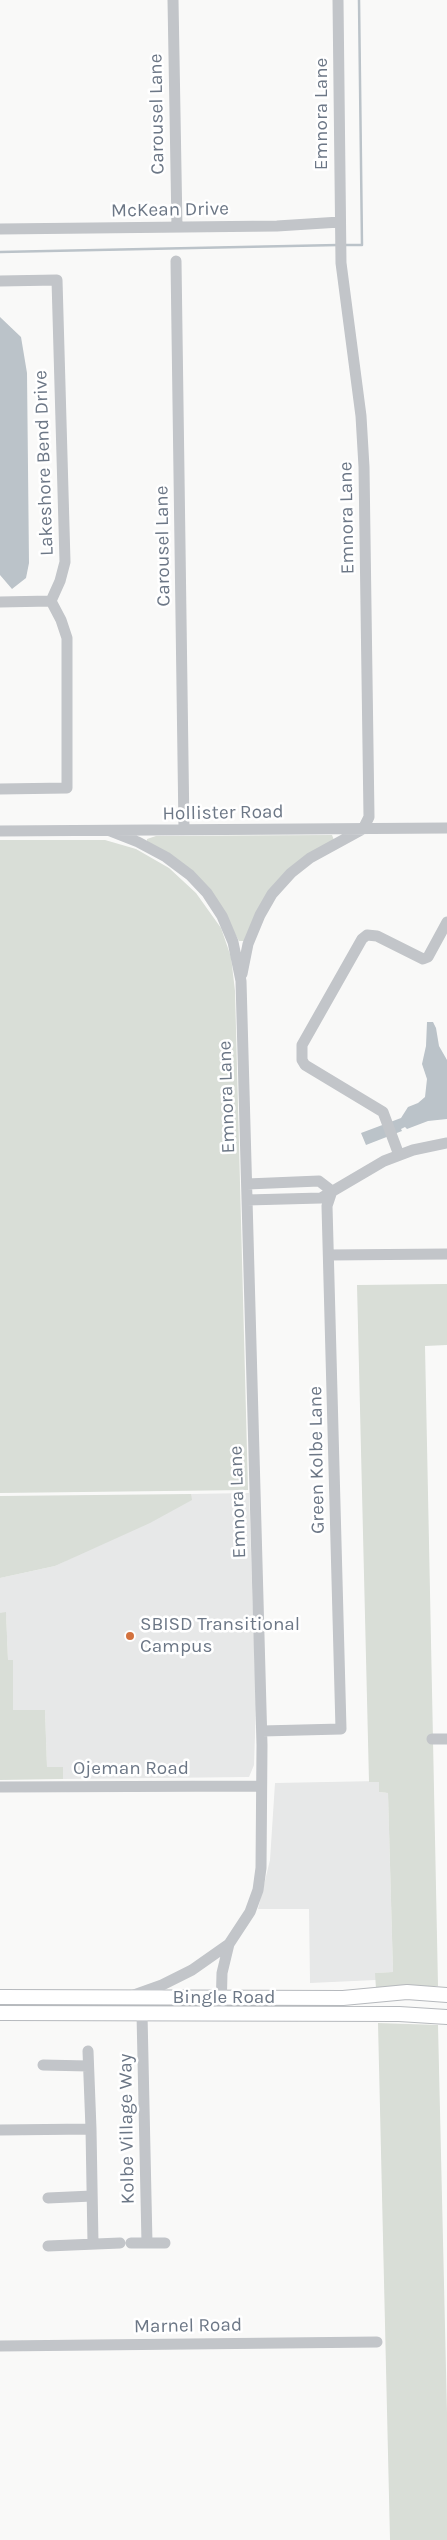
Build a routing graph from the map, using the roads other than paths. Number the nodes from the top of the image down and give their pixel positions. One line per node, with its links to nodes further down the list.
1 (173, 0): 4 (street, Carousel Lane)
2 (338, 0): 3 (street, Emnora Lane)
3 (340, 222): 4 (street, McKean Drive); 12 (street, Emnora Lane)
4 (177, 227): 5 (street, McKean Drive)
5 (0, 229)
6 (176, 261): 13 (street, Carousel Lane)
7 (0, 281): 8 (street, Lakeshore Bend Drive)
8 (50, 601): 9 (street); 10 (street)
9 (0, 602)
10 (0, 789)
11 (447, 828): 12 (street, Hollister Road)
12 (363, 829): 13 (street, Hollister Road); 17 (street, Emnora Lane)
13 (184, 830): 15 (street, Hollister Road)
14 (0, 831): 15 (street, Hollister Road)
15 (110, 832): 17 (street, Emnora Lane)
16 (447, 922): 19 (street)
17 (241, 981): 20 (street, Emnora Lane)
18 (447, 1143): 19 (street)
19 (398, 1149): 21 (street)
20 (247, 1184): 21 (street); 22 (street, Emnora Lane)
21 (332, 1191): 22 (street); 24 (street, Green Kolbe Lane)
22 (247, 1200): 25 (street, Emnora Lane)
23 (447, 1254): 24 (street)
24 (329, 1255): 25 (street, Green Kolbe Lane)
25 (262, 1731): 28 (street, Emnora Lane)
26 (432, 1739): 27 (street)
27 (447, 1739)
28 (262, 1786): 29 (street, Ojeman Road); 30 (street, Emnora Lane)
29 (0, 1787)
30 (229, 1944): 34 (street); 35 (street, Emnora Lane)
31 (447, 1995): 36 (main road, Bingle Road)
32 (0, 1997): 33 (main road, Bingle Road)
33 (63, 1998): 34 (main road, Bingle Road); 38 (main road)
34 (119, 1998): 35 (main road, Bingle Road)
35 (222, 1998): 36 (main road, Bingle Road); 40 (street, Emnora Lane)
36 (343, 1998): 41 (main road)
37 (0, 2013): 38 (main road, Bingle Road)
38 (63, 2013): 39 (main road, Bingle Road)
39 (142, 2014): 40 (main road, Bingle Road); 50 (street, Kolbe Village Way)
40 (221, 2014): 41 (main road, Bingle Road)
41 (344, 2014): 42 (main road, Bingle Road)
42 (447, 2018)
43 (88, 2051): 45 (street)
44 (43, 2065): 45 (street)
45 (88, 2066): 46 (street)
46 (90, 2129): 47 (street); 48 (street)
47 (0, 2130)
48 (92, 2196): 49 (street); 52 (street)
49 (48, 2198)
50 (147, 2243): 51 (street); 52 (street)
51 (165, 2243)
52 (92, 2244): 53 (street)
53 (48, 2246)
54 (377, 2342): 55 (street, Marnel Road)
55 (0, 2346)

